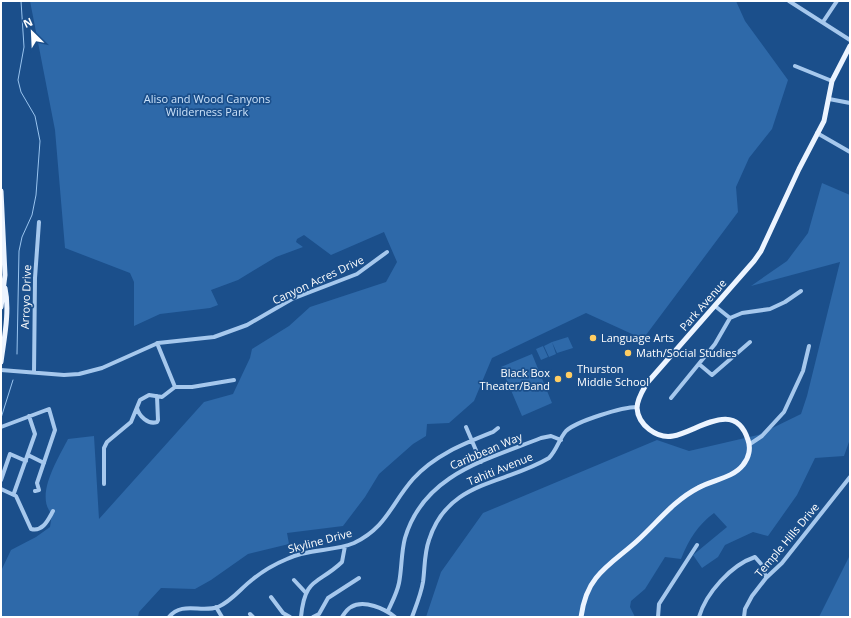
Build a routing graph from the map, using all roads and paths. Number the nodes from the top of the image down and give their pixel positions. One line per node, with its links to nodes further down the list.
1 (789, 1): 3 (street)
2 (837, 1): 3 (street)
3 (823, 22): 4 (street)
4 (850, 40)
5 (850, 46): 7 (main road, Park Avenue)
6 (795, 66): 7 (street)
7 (832, 81): 8 (main road, Park Avenue)
8 (829, 99): 9 (street); 10 (main road, Park Avenue)
9 (850, 103)
10 (818, 133): 11 (street); 17 (main road, Park Avenue)
11 (850, 152)
12 (1, 191): 15 (main road)
13 (39, 222): 26 (street, Arroyo Drive)
14 (387, 252): 21 (street, Canyon Acres Drive)
15 (5, 287): 18 (main road); 23 (main road)
16 (801, 291): 19 (street)
17 (715, 306): 19 (street); 31 (main road, Park Avenue)
18 (1, 308)
19 (730, 318): 24 (street)
20 (750, 342): 24 (street)
21 (157, 343): 26 (street, Canyon Acres Drive); 28 (street)
22 (809, 346): 39 (street)
23 (1, 362)
24 (700, 364): 30 (street)
25 (1, 370): 26 (street, Canyon Acres Drive)
26 (34, 373)
27 (234, 380): 28 (street)
28 (174, 387): 29 (street)
29 (157, 396): 32 (street); 32 (street)
30 (672, 398)
31 (637, 407): 38 (street, Tahiti Avenue); 39 (main road)
32 (136, 408): 46 (street)
33 (29, 416): 34 (street); 40 (street); 42 (street)
34 (1, 427)
35 (466, 427): 37 (street)
36 (498, 428): 37 (street, Skyline Drive)
37 (471, 440): 43 (street); 52 (street, Skyline Drive)
38 (561, 440): 43 (street, Caribbean Way); 67 (street, Tahiti Avenue)
39 (750, 444): 68 (main road)
40 (28, 456): 41 (street); 42 (street)
41 (26, 460): 45 (street); 49 (street)
42 (44, 462): 48 (street)
43 (481, 462): 59 (street, Caribbean Way)
44 (850, 477): 54 (street, Temple Hills Drive)
45 (1, 480)
46 (104, 484)
47 (1, 489): 49 (street)
48 (35, 492)
49 (14, 493): 50 (street)
50 (54, 511)
51 (696, 545): 69 (street)
52 (345, 546): 56 (street); 58 (street, Skyline Drive)
53 (359, 578): 64 (street)
54 (766, 578): 70 (street); 71 (street, Temple Hills Drive)
55 (294, 580): 56 (street)
56 (306, 593): 63 (street)
57 (271, 597): 62 (street)
58 (216, 607): 60 (street, Skyline Drive); 61 (street)
59 (388, 611): 65 (street); 66 (street)
60 (169, 617)
61 (222, 617)
62 (290, 617)
63 (301, 617)
64 (313, 617)
65 (342, 617)
66 (396, 617)
67 (412, 617)
68 (582, 617)
69 (658, 617)
70 (699, 617)
71 (744, 617)

